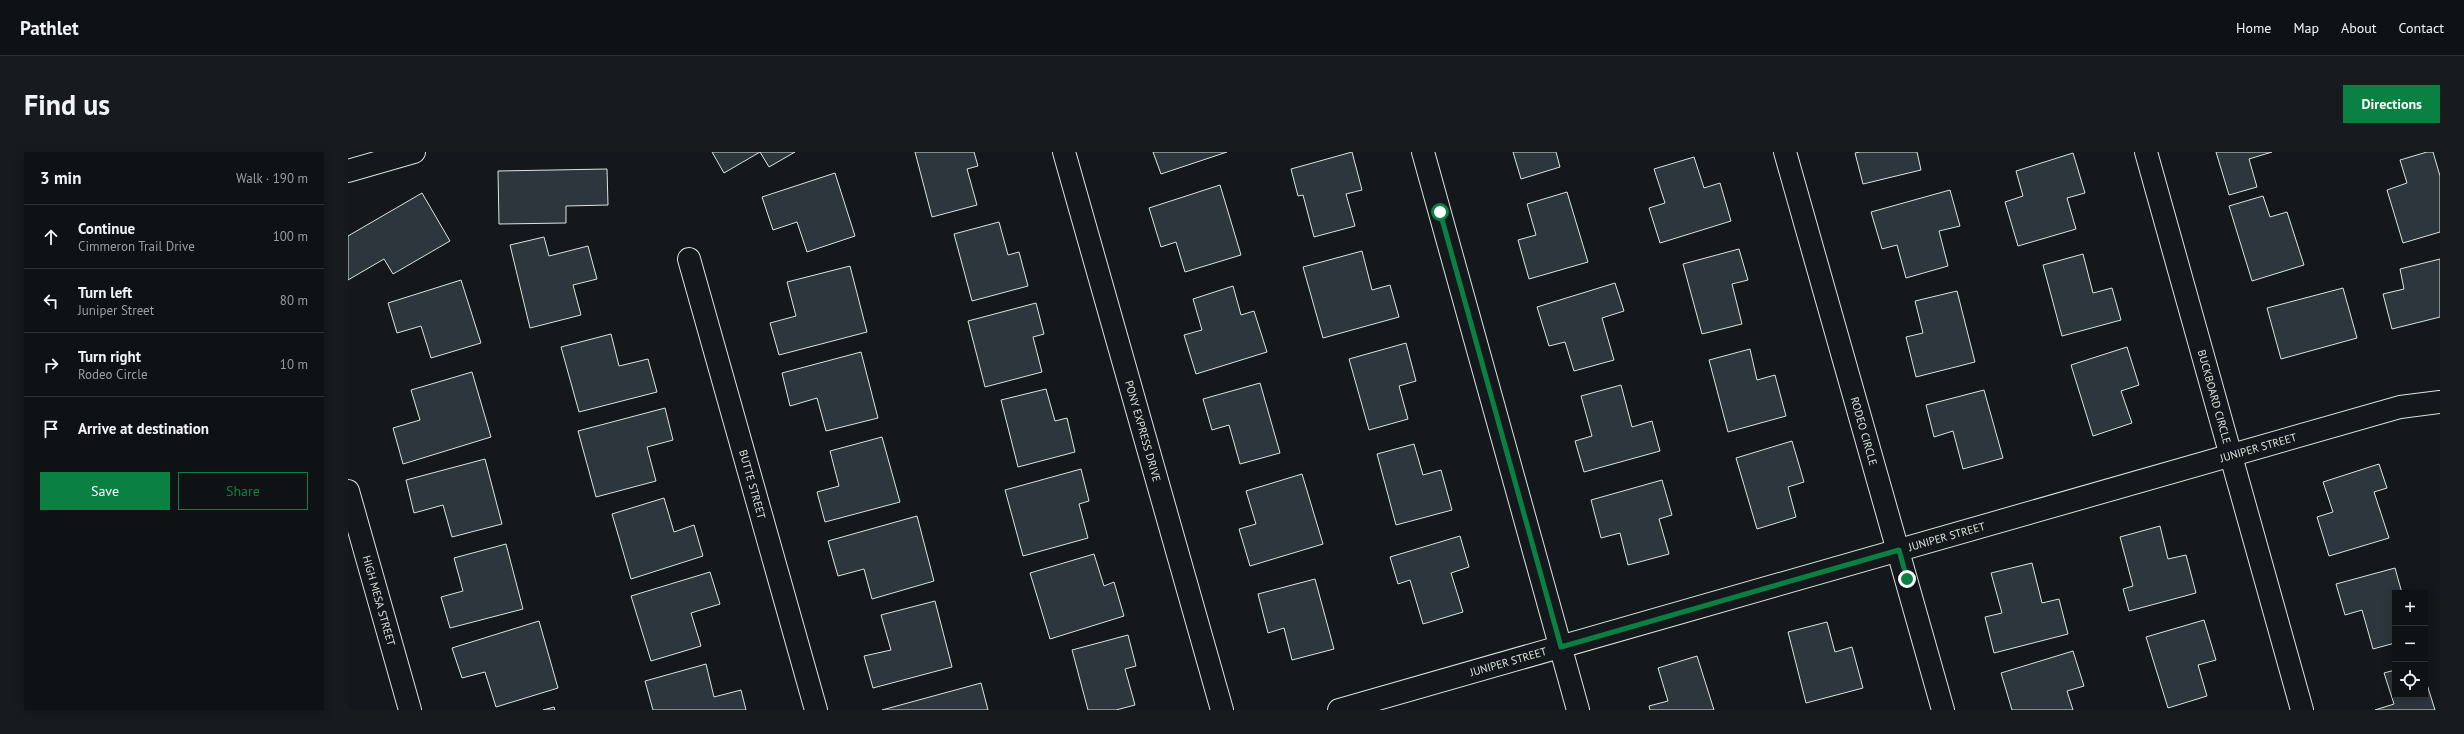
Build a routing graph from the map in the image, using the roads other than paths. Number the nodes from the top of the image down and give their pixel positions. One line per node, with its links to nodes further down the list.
1 (414, 152): 6 (street)
2 (1064, 152): 15 (street, PONY EXPRESS DRIVE)
3 (1423, 152): 12 (street)
4 (1785, 152): 11 (street, RODEO CIRCLE)
5 (2146, 152): 9 (street, BUCKBOARD CIRCLE)
6 (348, 171)
7 (689, 259): 14 (street, BUTTE STREET)
8 (2440, 402): 9 (street, JUNIPER STREET)
9 (2231, 456): 11 (street, JUNIPER STREET); 19 (street, BUCKBOARD CIRCLE)
10 (348, 491): 13 (street, HIGH MESA STREET)
11 (1899, 550): 12 (street, JUNIPER STREET); 18 (street, RODEO CIRCLE)
12 (1561, 647): 16 (street, JUNIPER STREET); 17 (street)
13 (410, 710)
14 (816, 710)
15 (1222, 710)
16 (1338, 710)
17 (1578, 710)
18 (1943, 710)
19 (2302, 710)

